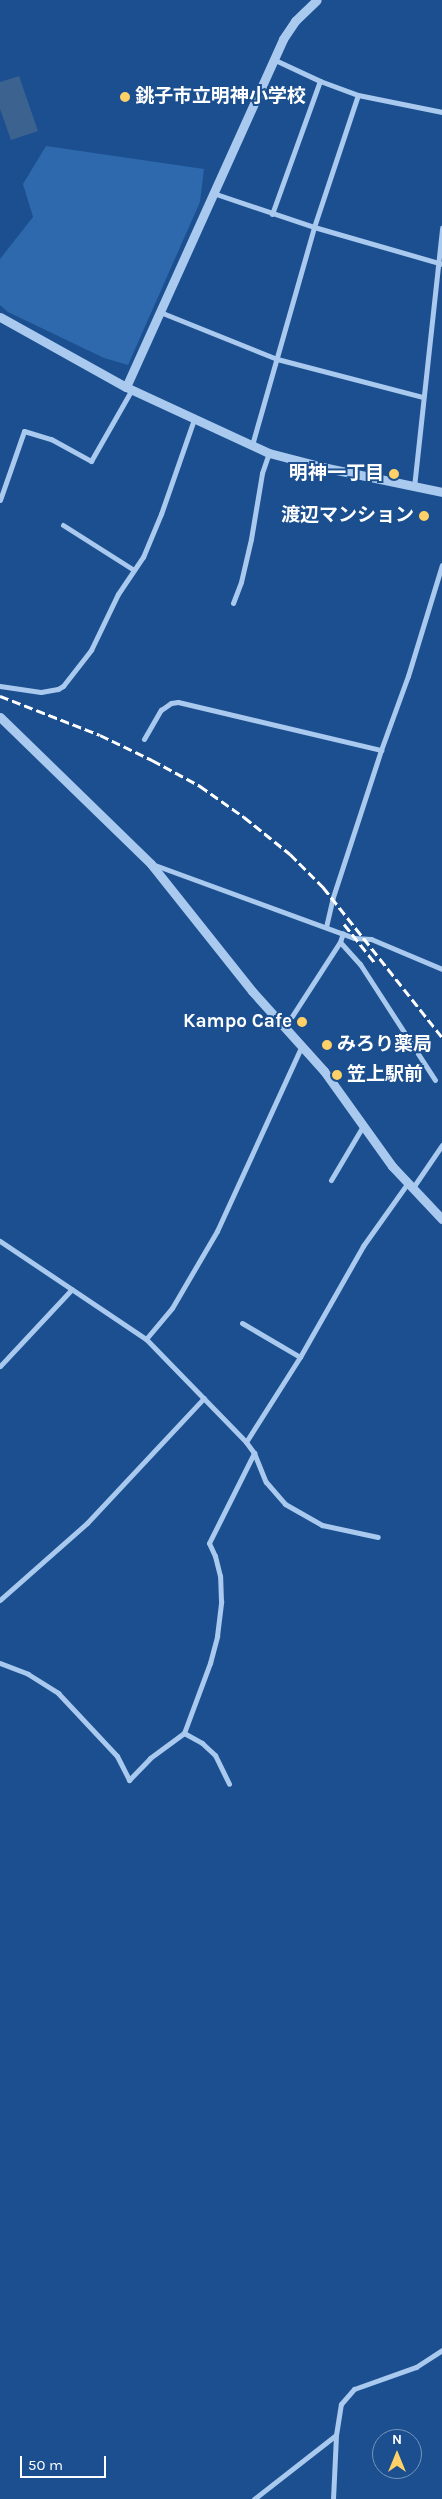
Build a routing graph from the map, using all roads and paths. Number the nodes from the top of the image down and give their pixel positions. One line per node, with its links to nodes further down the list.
1 (317, 0): 2 (street)
2 (275, 60): 3 (street); 6 (street)
3 (320, 81): 4 (street); 7 (street)
4 (358, 95): 5 (street); 8 (street)
5 (442, 112)
6 (214, 193): 7 (street); 11 (street)
7 (272, 214): 8 (street)
8 (314, 227): 10 (street); 13 (street)
9 (442, 228): 10 (street)
10 (439, 264): 15 (street)
11 (160, 312): 13 (street); 14 (street)
12 (0, 317): 14 (street)
13 (276, 359): 15 (street); 17 (street)
14 (129, 388): 16 (street); 21 (street)
15 (423, 397): 19 (street)
16 (194, 419): 17 (street); 24 (street)
17 (252, 445): 18 (street)
18 (269, 452): 19 (street); 25 (street)
19 (414, 487): 20 (street)
20 (442, 492)
21 (0, 500)
22 (63, 525): 24 (street)
23 (442, 565): 29 (street)
24 (134, 570): 26 (street)
25 (233, 603)
26 (0, 686)
27 (0, 717): 30 (street)
28 (144, 739): 29 (street)
29 (381, 750): 31 (street)
30 (151, 864): 31 (street); 35 (street)
31 (326, 927): 32 (street)
32 (343, 933): 33 (street); 34 (street)
33 (340, 942): 35 (street); 37 (street)
34 (442, 969)
35 (285, 1027): 36 (street)
36 (302, 1045): 38 (street); 46 (street)
37 (435, 1080)
38 (363, 1126): 40 (street); 41 (street)
39 (442, 1145): 41 (street)
40 (331, 1180)
41 (409, 1187): 42 (street); 47 (street)
42 (442, 1219)
43 (0, 1241): 44 (street)
44 (72, 1289): 46 (street); 48 (street)
45 (242, 1323): 47 (street)
46 (146, 1339): 49 (street)
47 (300, 1357): 50 (street)
48 (0, 1366)
49 (204, 1398): 50 (street); 53 (street)
50 (246, 1442): 51 (street)
51 (254, 1453): 52 (street); 55 (street)
52 (378, 1537)
53 (0, 1600)
54 (0, 1663): 55 (street)
55 (184, 1733): 56 (street)
56 (229, 1784)
57 (442, 2350): 58 (street)
58 (336, 2436): 59 (street); 60 (street)
59 (254, 2499)
60 (333, 2499)

